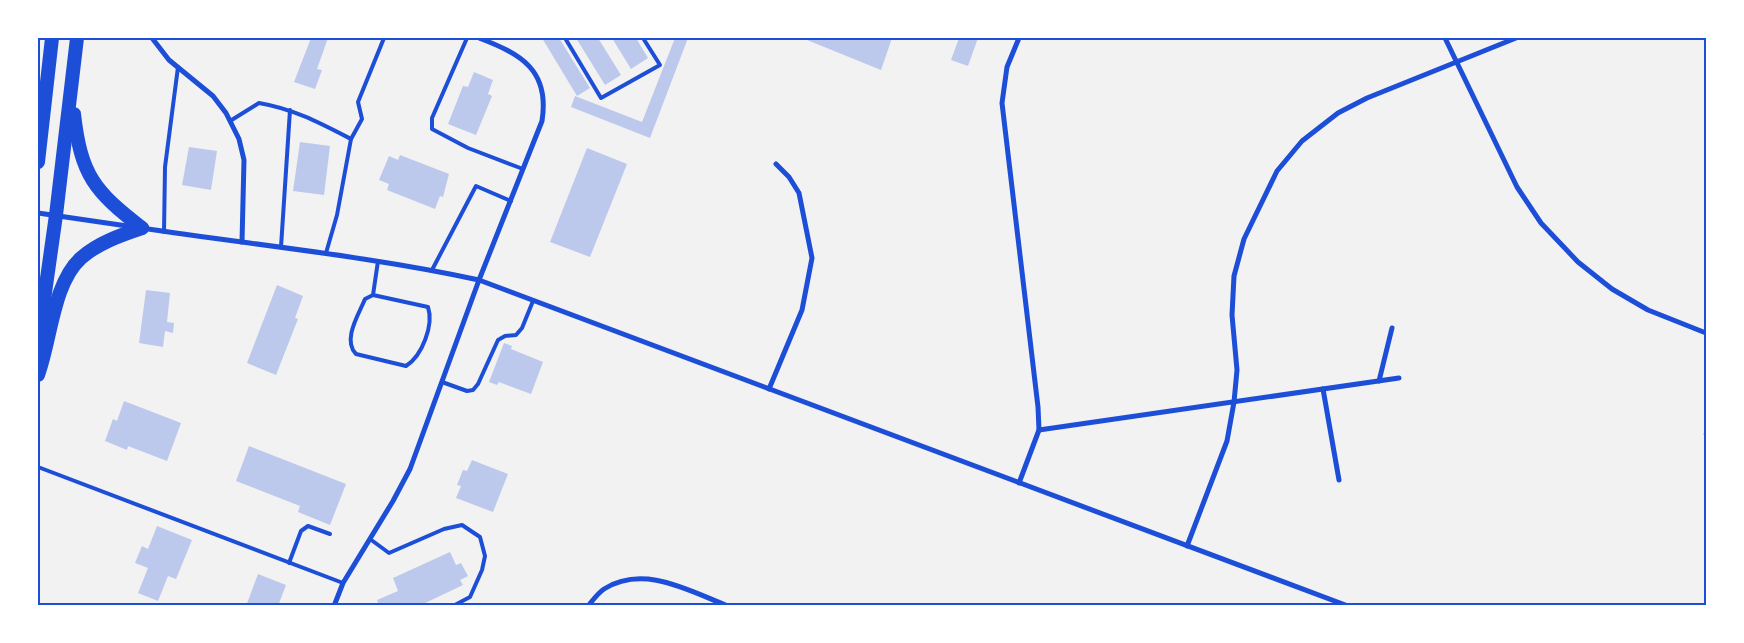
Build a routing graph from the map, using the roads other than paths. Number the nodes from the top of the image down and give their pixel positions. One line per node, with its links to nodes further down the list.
1 (52, 38): 14 (highway)
2 (77, 38): 15 (highway)
3 (152, 38): 13 (street)
4 (384, 38): 19 (lane)
5 (467, 38): 22 (lane)
6 (479, 38): 22 (street)
7 (565, 38): 8 (lane)
8 (643, 38)
9 (1019, 38): 46 (street)
10 (1445, 38): 12 (street)
11 (1516, 38): 12 (street)
12 (1456, 62): 37 (street); 45 (street)
13 (178, 67): 18 (street); 27 (lane)
14 (46, 91): 17 (highway); 20 (highway)
15 (71, 91): 25 (highway); 26 (highway)
16 (290, 110): 18 (lane); 19 (lane); 29 (lane)
17 (38, 119)
18 (230, 121): 28 (street)
19 (351, 139): 30 (lane)
20 (38, 162)
21 (776, 164): 43 (street)
22 (523, 169): 23 (street)
23 (511, 201): 32 (lane); 33 (street)
24 (38, 213): 25 (street)
25 (56, 215): 26 (street); 38 (highway)
26 (142, 228): 27 (street); 39 (highway)
27 (164, 232): 28 (street)
28 (242, 242): 29 (street)
29 (281, 247): 30 (street)
30 (326, 253): 31 (street)
31 (378, 261): 32 (street); 34 (lane)
32 (432, 270): 33 (street)
33 (479, 280): 35 (street); 42 (street)
34 (373, 295): 34 (lane)
35 (532, 300): 42 (lane); 43 (street)
36 (1392, 328): 41 (street)
37 (1706, 333)
38 (38, 342)
39 (38, 375)
40 (1399, 378): 41 (street)
41 (1379, 381): 44 (street)
42 (442, 382): 51 (street)
43 (769, 389): 49 (street)
44 (1323, 389): 45 (street); 48 (street)
45 (1234, 402): 46 (street); 52 (street)
46 (1039, 430): 49 (street)
47 (38, 466): 53 (lane)
48 (1339, 480)
49 (1019, 483): 52 (street)
50 (330, 534): 53 (lane)
51 (370, 539): 54 (street); 56 (lane)
52 (1187, 546): 59 (street)
53 (289, 563): 54 (lane)
54 (343, 583): 55 (street)
55 (334, 606)
56 (453, 606)
57 (588, 606): 58 (street)
58 (728, 606)
59 (1348, 606)

